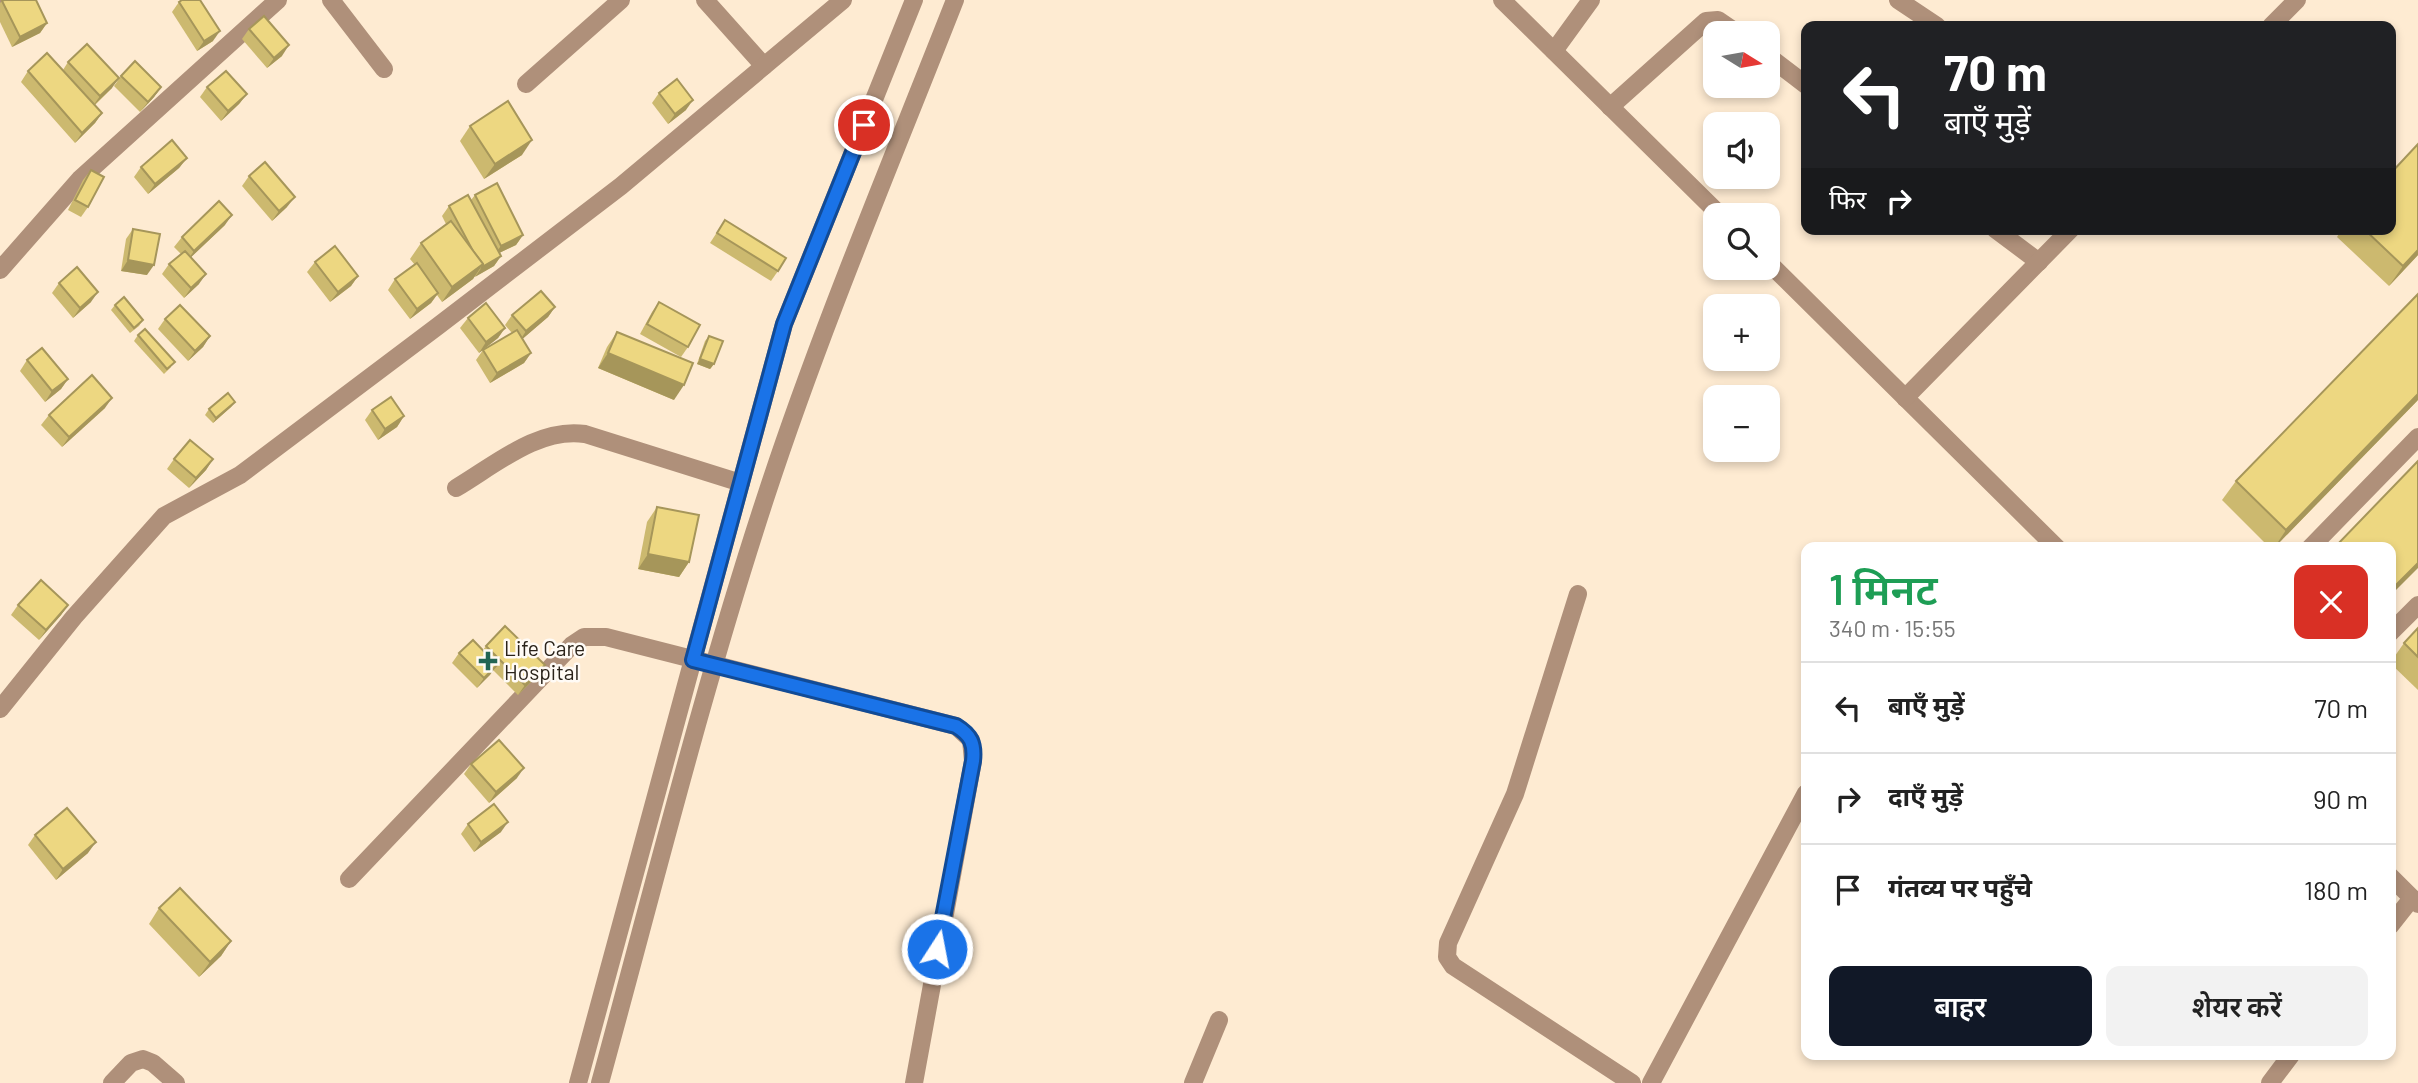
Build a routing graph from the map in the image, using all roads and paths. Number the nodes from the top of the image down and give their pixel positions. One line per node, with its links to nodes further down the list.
1 (278, 0): 26 (street)
2 (331, 0): 18 (street)
3 (621, 0): 20 (street)
4 (705, 0): 17 (street)
5 (843, 0): 17 (street)
6 (914, 0): 30 (street)
7 (955, 0): 38 (street)
8 (1502, 0): 15 (street)
9 (1591, 0): 15 (street)
10 (1898, 0): 12 (street)
11 (2297, 0): 13 (street)
12 (1930, 21)
13 (2276, 21)
14 (1703, 23): 21 (street)
15 (1554, 51): 21 (street)
16 (1780, 65): 19 (street)
17 (764, 66): 39 (street)
18 (384, 69)
19 (1801, 81)
20 (526, 84)
21 (1611, 107): 22 (street)
22 (1708, 203)
23 (2003, 235): 25 (street)
24 (2065, 235): 25 (street)
25 (2039, 262): 28 (street)
26 (0, 270)
27 (1780, 274): 28 (street)
28 (1905, 398): 32 (street)
29 (2418, 437): 33 (street)
30 (741, 483): 31 (street); 37 (street)
31 (456, 488)
32 (2051, 542)
33 (2316, 542)
34 (1578, 594): 53 (street)
35 (2418, 605): 36 (street)
36 (2396, 627)
37 (693, 660): 38 (street); 41 (street); 49 (street)
38 (714, 666): 50 (street); 51 (street)
39 (0, 709)
40 (1801, 802): 54 (street)
41 (349, 878)
42 (2396, 882): 43 (street)
43 (2415, 901): 44 (street)
44 (2396, 920)
45 (1219, 1020): 52 (street)
46 (2287, 1060): 55 (street)
47 (112, 1083): 48 (street)
48 (176, 1083)
49 (578, 1083)
50 (600, 1083)
51 (914, 1083)
52 (1193, 1083)
53 (1632, 1083)
54 (1651, 1083)
55 (2270, 1083)

